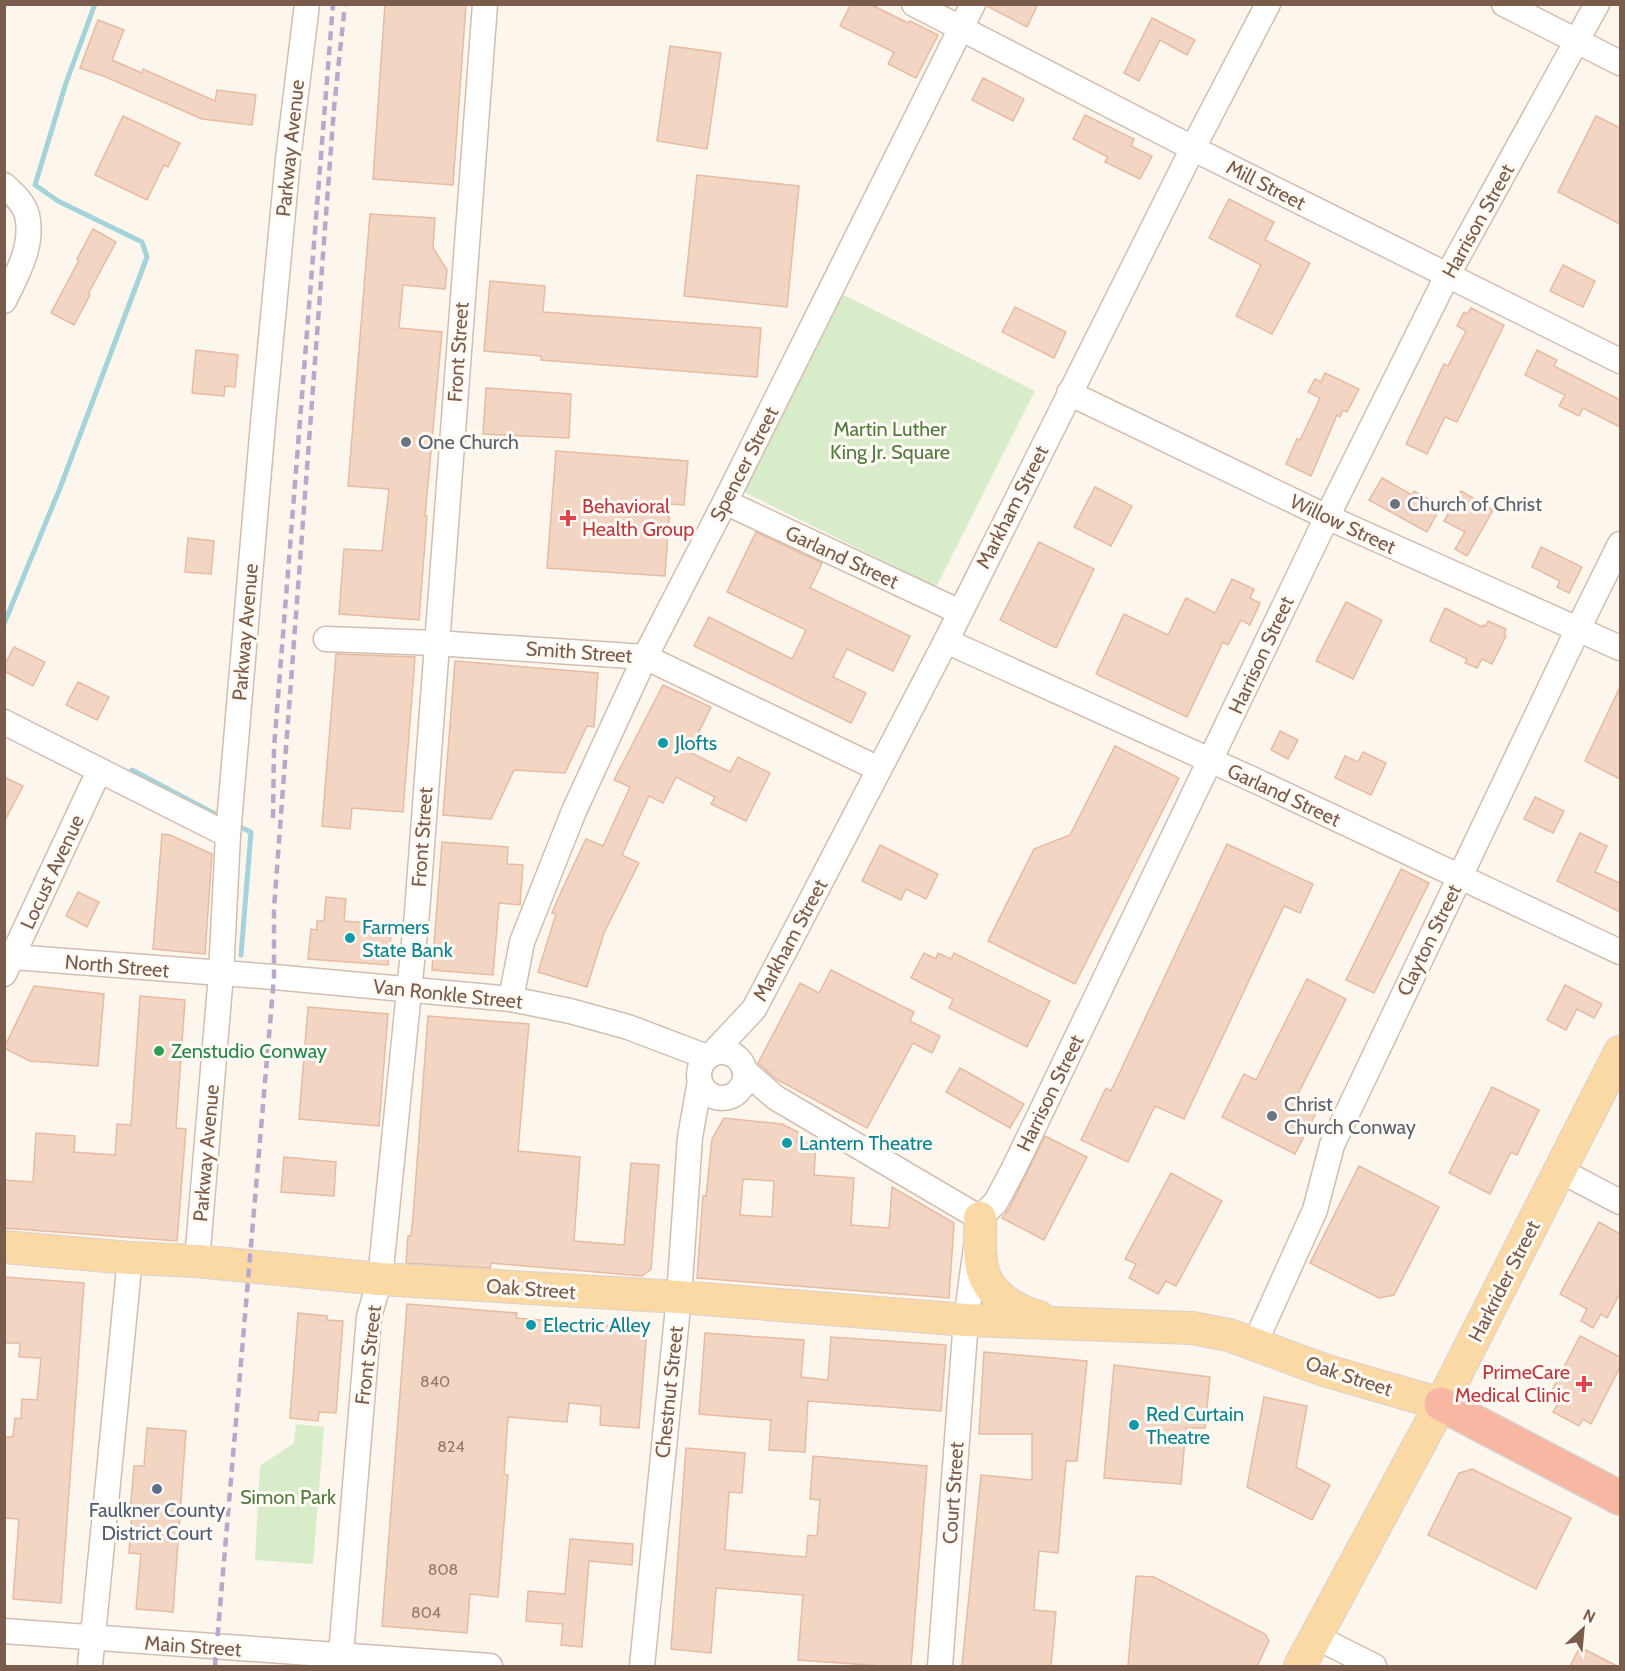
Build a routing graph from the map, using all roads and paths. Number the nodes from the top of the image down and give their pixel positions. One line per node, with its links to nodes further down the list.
1 (307, 4): 31 (street, Parkway Avenue)
2 (485, 4): 24 (street, Front Street)
3 (914, 4): 8 (street, Mill Street)
4 (973, 4): 8 (street, Spencer Street)
5 (1268, 4): 11 (street, Markham Street)
6 (1504, 4): 9 (street)
7 (1597, 4): 9 (street, Harrison Street)
8 (960, 28): 11 (street, Mill Street); 17 (street, Spencer Street)
9 (1577, 41): 10 (street); 13 (street, Harrison Street)
10 (1620, 63)
11 (1193, 148): 13 (street, Mill Street); 16 (street, Markham Street)
12 (4, 185): 14 (street)
13 (1447, 276): 15 (street, Mill Street); 18 (street, Harrison Street)
14 (4, 301)
15 (1620, 361)
16 (1069, 393): 18 (street, Willow Street); 20 (street, Markham Street)
17 (725, 502): 20 (street, Garland Street); 26 (street, Spencer Street)
18 (1327, 517): 21 (street, Willow Street); 28 (street, Harrison Street)
19 (1620, 544): 21 (street, Clayton Street)
20 (960, 612): 23 (street, Markham Street)
21 (1578, 629): 25 (street, Willow Street); 32 (street, Clayton Street)
22 (326, 639): 24 (street, Smith Street)
23 (946, 641): 28 (street, Garland Street); 29 (street, Markham Street)
24 (436, 643): 26 (street, Smith Street); 36 (street, Front Street)
25 (1620, 648)
26 (645, 657): 29 (street, Smith Street); 37 (street, Spencer Street)
27 (4, 722): 30 (street)
28 (1210, 762): 32 (street, Garland Street); 47 (street, Harrison Street)
29 (879, 769): 38 (street, Markham Street)
30 (99, 771): 31 (street); 34 (street, Locust Avenue)
31 (228, 835): 35 (street, Parkway Avenue)
32 (1459, 877): 33 (street, Garland Street); 55 (street, Clayton Street)
33 (1620, 952)
34 (9, 965): 35 (street, North Street)
35 (221, 974): 36 (street, Van Ronkle Street); 50 (street, Parkway Avenue)
36 (411, 989): 37 (street, Van Ronkle Street); 51 (street, Front Street)
37 (512, 999): 40 (street, Van Ronkle Street)
38 (754, 1009): 40 (street, Markham Street); 41 (street, Markham Street)
39 (1620, 1052): 45 (main road, Harkrider Street)
40 (705, 1067): 41 (street); 42 (street); 44 (street, Chestnut Street)
41 (744, 1068): 42 (street); 43 (street)
42 (730, 1097): 43 (street); 44 (street)
43 (776, 1098): 47 (street)
44 (694, 1117): 52 (street, Chestnut Street)
45 (1561, 1171): 46 (street); 56 (main road, Harkrider Street)
46 (1620, 1202)
47 (981, 1218): 53 (street); 54 (main road, Oak Street)
48 (4, 1247): 49 (main road, Oak Street)
49 (130, 1258): 50 (main road, Oak Street); 60 (street)
50 (197, 1261): 51 (main road, Oak Street)
51 (380, 1279): 52 (main road, Oak Street); 61 (street, Front Street)
52 (679, 1297): 53 (main road, Oak Street); 64 (street, Chestnut Street)
53 (966, 1320): 54 (main road, Oak Street); 65 (street, Court Street)
54 (1058, 1322): 55 (main road, Oak Street)
55 (1255, 1343): 56 (main road, Oak Street)
56 (1441, 1404): 57 (highway, Oak Street); 59 (main road, Harkrider Street)
57 (1620, 1498)
58 (4, 1631): 60 (street, Main Street)
59 (1316, 1636): 66 (main road, Harkrider Street); 67 (street)
60 (93, 1638): 61 (street, Main Street); 62 (street)
61 (340, 1661): 63 (street, Main Street)
62 (90, 1666)
63 (490, 1666)
64 (642, 1666)
65 (940, 1666)
66 (1300, 1666)
67 (1374, 1666)

